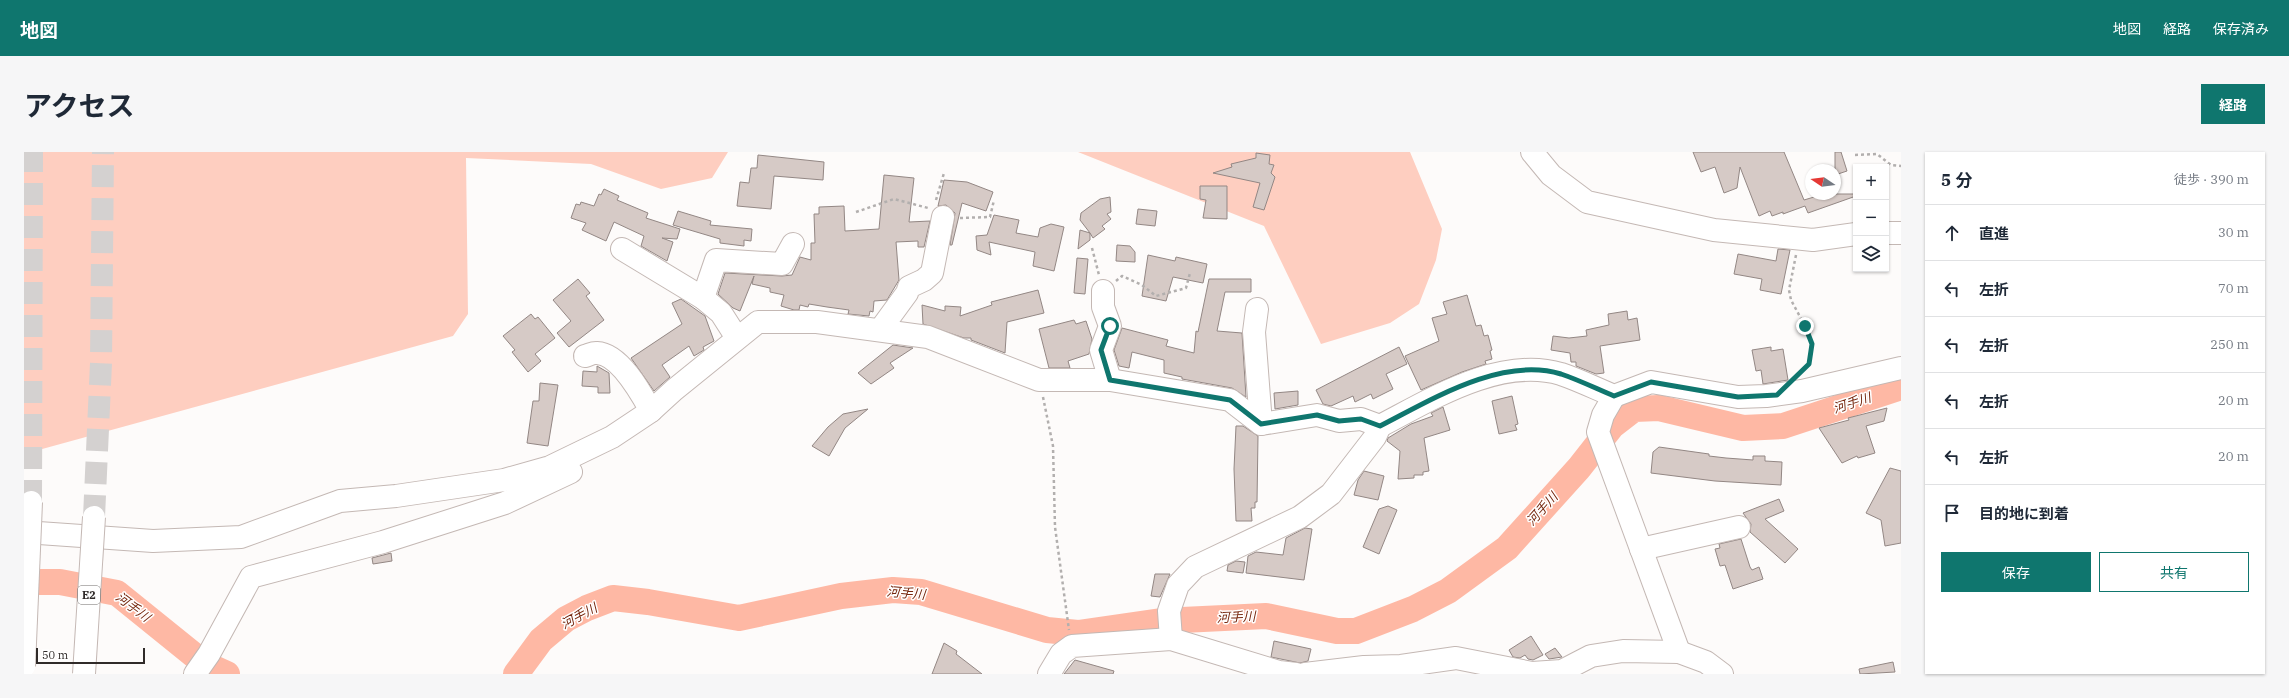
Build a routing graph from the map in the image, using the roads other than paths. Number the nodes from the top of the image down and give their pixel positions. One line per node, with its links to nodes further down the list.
1 (1532, 152): 5 (main road)
2 (937, 215): 11 (main road)
3 (1889, 233): 4 (main road)
4 (1901, 233)
5 (1853, 234)
6 (793, 244): 9 (main road)
7 (622, 249): 9 (main road)
8 (1103, 291): 15 (main road)
9 (703, 298): 12 (main road)
10 (1257, 308): 18 (main road)
11 (880, 330): 12 (main road); 15 (main road)
12 (737, 338): 17 (main road)
13 (585, 356): 17 (main road)
14 (1901, 368): 16 (main road)
15 (1110, 380): 18 (main road)
16 (1614, 396): 19 (main road); 25 (main road)
17 (651, 411): 20 (main road)
18 (1261, 424): 19 (main road)
19 (1380, 426): 26 (main road)
20 (612, 437): 24 (main road); 28 (main road)
21 (31, 502): 29 (main road, bridge)
22 (94, 517): 31 (main road, E2, bridge)
23 (1739, 527): 25 (main road)
24 (24, 532)
25 (1641, 549): 27 (main road)
26 (1170, 626): 32 (main road); 33 (main road)
27 (1679, 652): 30 (main road); 35 (main road)
28 (201, 665)
29 (24, 666)
30 (1564, 673): 34 (main road)
31 (84, 674)
32 (1049, 674)
33 (1296, 674)
34 (1305, 674)
35 (1722, 674)

